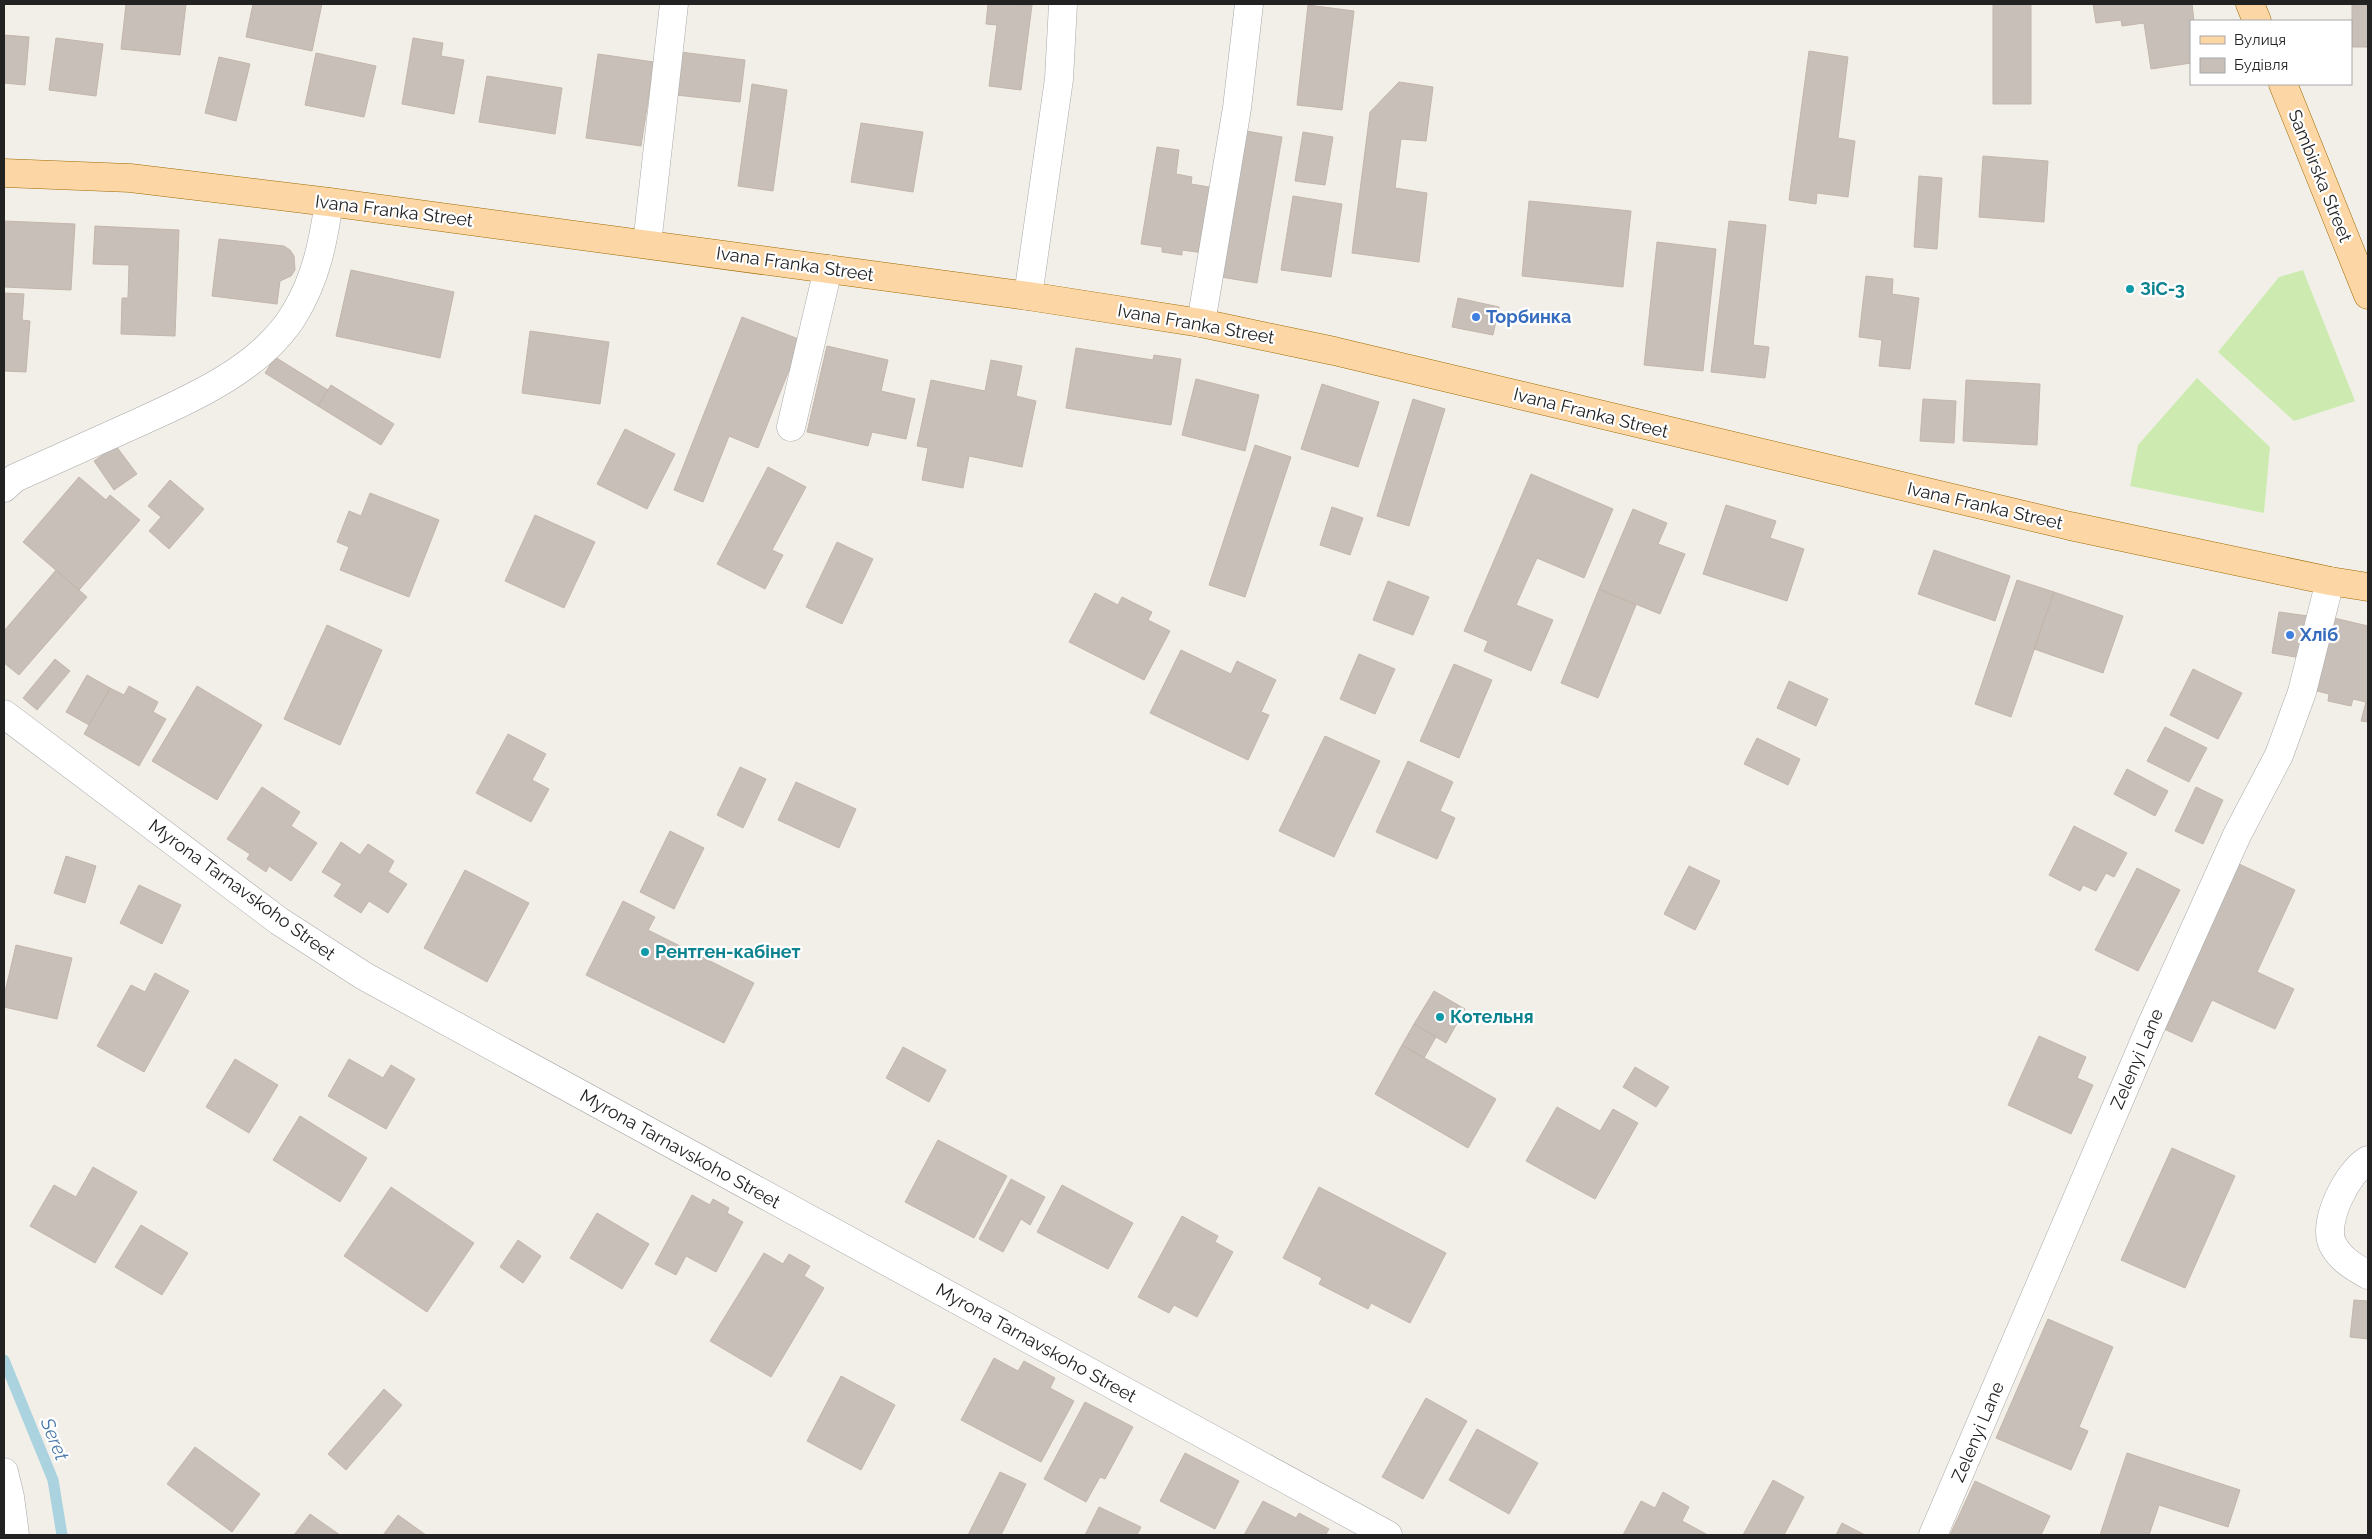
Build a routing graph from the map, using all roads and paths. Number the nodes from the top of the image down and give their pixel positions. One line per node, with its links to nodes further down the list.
1 (674, 4): 9 (street)
2 (1063, 4): 11 (street)
3 (1248, 4): 13 (street)
4 (2250, 4): 5 (main road)
5 (2257, 20)
6 (2282, 85): 12 (main road, Sambirska Street)
7 (4, 173): 8 (main road, Ivana Franka Street)
8 (329, 202): 9 (main road, Ivana Franka Street); 15 (street)
9 (647, 244): 10 (main road, Ivana Franka Street)
10 (828, 269): 11 (main road, Ivana Franka Street); 14 (street)
11 (1028, 296): 13 (main road, Ivana Franka Street)
12 (2368, 296)
13 (1201, 324): 16 (main road, Ivana Franka Street)
14 (791, 427)
15 (4, 488)
16 (2330, 581): 17 (main road, Ivana Franka Street); 24 (street, Zelenyi Lane)
17 (2368, 587)
18 (4, 714): 23 (street, Myrona Tarnavskoho Street)
19 (2368, 1160): 20 (street)
20 (2368, 1275)
21 (4, 1472): 22 (street)
22 (14, 1535)
23 (1388, 1535)
24 (1933, 1535)

